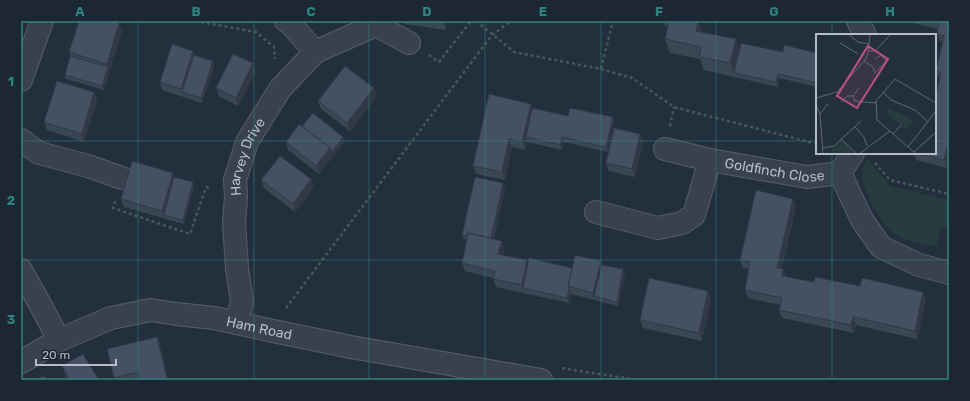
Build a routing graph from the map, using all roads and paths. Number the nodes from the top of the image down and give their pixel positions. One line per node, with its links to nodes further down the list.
1 (42, 21): 13 (street)
2 (286, 21): 11 (street)
3 (471, 21): 10 (path)
4 (476, 21): 9 (path)
5 (511, 21): 9 (path)
6 (613, 21): 12 (path)
7 (858, 21): 8 (street)
8 (864, 34)
9 (492, 35): 12 (path); 27 (path)
10 (409, 43): 11 (street)
11 (315, 52): 26 (street, Harvey Drive)
12 (601, 69): 15 (path)
13 (21, 80)
14 (21, 140): 20 (street)
15 (816, 144)
16 (665, 149): 18 (street, Goldfinch Close)
17 (863, 156): 19 (street, Goldfinch Close); 22 (path)
18 (710, 160): 19 (street, Goldfinch Close); 23 (street, Goldfinch Close)
19 (840, 173): 25 (street, Goldfinch Close)
20 (122, 178): 21 (path)
21 (212, 189)
22 (949, 194)
23 (596, 212)
24 (21, 270): 28 (street)
25 (949, 272)
26 (236, 323): 27 (street, Ham Road); 28 (street, Ham Road)
27 (273, 331): 30 (street, Ham Road)
28 (59, 340): 29 (street, Ham Road)
29 (21, 362)
30 (541, 380)

